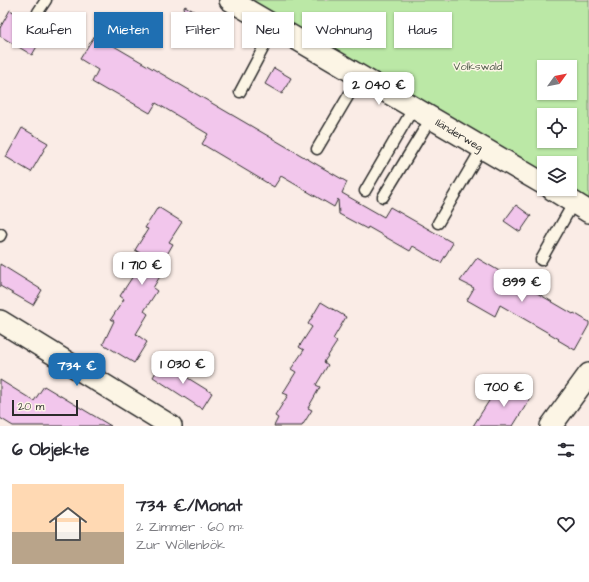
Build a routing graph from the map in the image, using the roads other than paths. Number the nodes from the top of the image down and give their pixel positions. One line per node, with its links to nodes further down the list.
1 (46, 0): 3 (lane)
2 (230, 0): 4 (street, Iländerweg)
3 (38, 12)
4 (251, 12)
5 (294, 37): 7 (street, Iländerweg)
6 (263, 48): 8 (lane)
7 (360, 76): 9 (street, Iländerweg); 12 (lane)
8 (240, 92)
9 (414, 107): 10 (street, Iländerweg); 14 (lane)
10 (431, 118): 11 (street, Iländerweg); 16 (lane)
11 (482, 148): 13 (street, Iländerweg); 18 (lane)
12 (317, 149)
13 (537, 180)
14 (365, 191)
15 (564, 196): 17 (street)
16 (383, 197)
17 (582, 207): 19 (lane)
18 (438, 223)
19 (541, 260)
20 (0, 321): 22 (street)
21 (589, 374): 23 (street)
22 (171, 426)
23 (551, 426)

